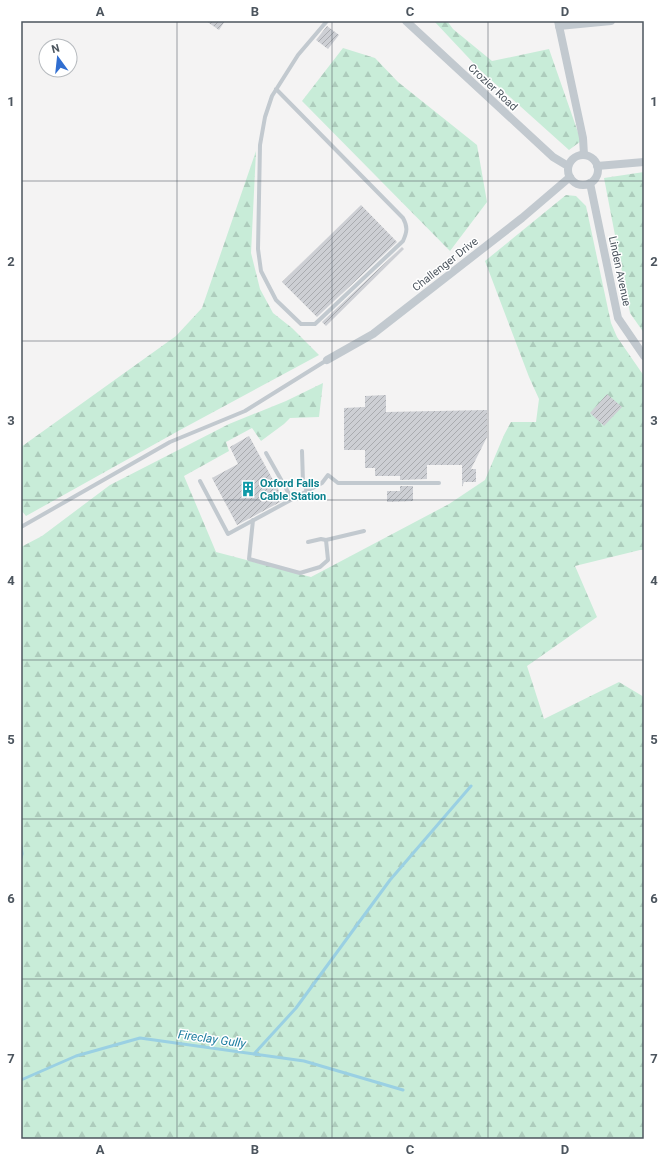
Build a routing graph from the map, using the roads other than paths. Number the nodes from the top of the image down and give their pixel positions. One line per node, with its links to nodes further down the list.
1 (327, 21): 5 (lane)
2 (406, 21): 8 (street, Crozier Road)
3 (611, 21): 4 (street)
4 (559, 24): 6 (street)
5 (276, 89): 5 (lane)
6 (584, 155): 8 (street); 9 (street)
7 (644, 162): 9 (street)
8 (568, 166): 10 (street)
9 (597, 166): 11 (street)
10 (570, 177): 11 (street); 13 (street, Challenger Drive)
11 (590, 183): 12 (street, Linden Avenue)
12 (644, 356)
13 (327, 360): 21 (lane)
14 (302, 451): 18 (lane)
15 (266, 453): 19 (lane)
16 (200, 481): 20 (lane)
17 (439, 483): 18 (lane)
18 (307, 491): 19 (lane)
19 (292, 499): 20 (lane)
20 (253, 520): 23 (lane)
21 (21, 527)
22 (364, 531): 23 (lane)
23 (326, 540): 24 (lane)
24 (308, 542)

